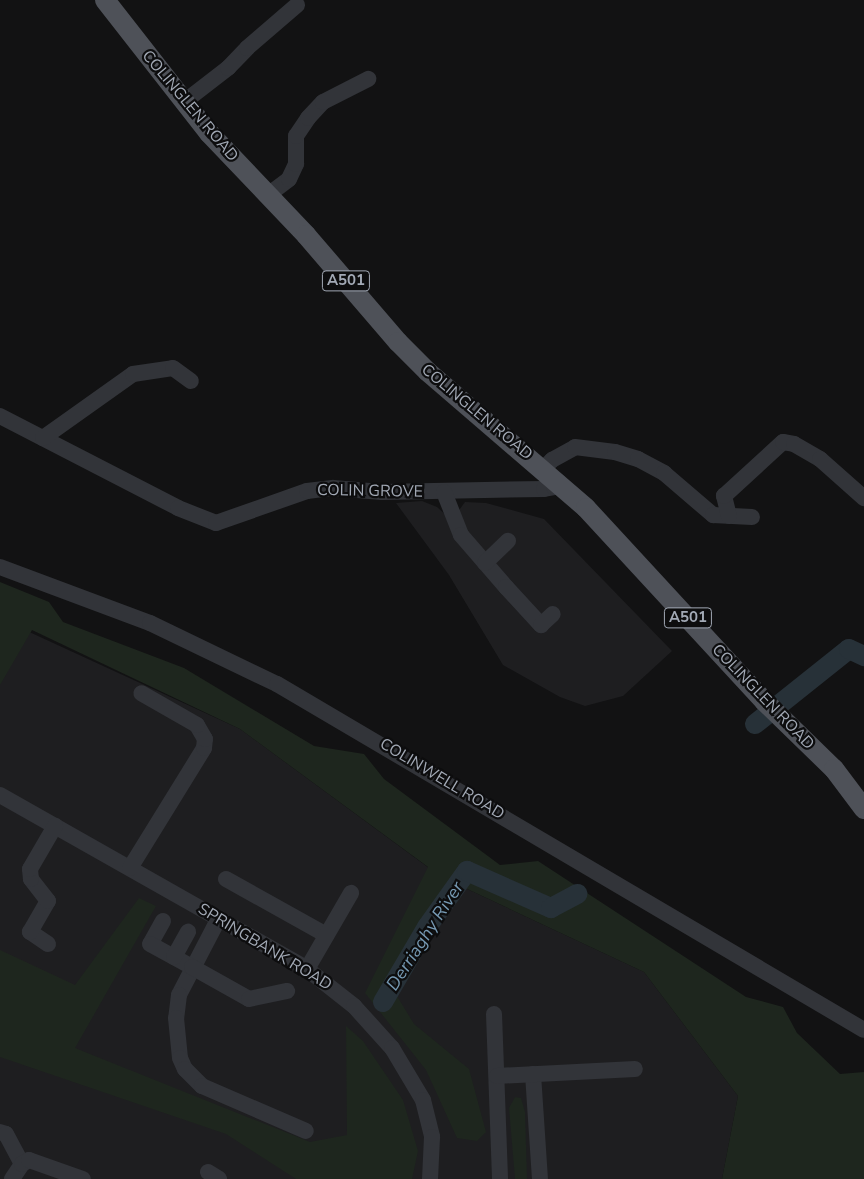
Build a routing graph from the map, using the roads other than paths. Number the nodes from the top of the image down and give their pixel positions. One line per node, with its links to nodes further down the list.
1 (105, 0): 4 (main road, COLINGLEN ROAD / A501)
2 (298, 5): 4 (street)
3 (368, 79): 5 (street)
4 (184, 102): 5 (main road, COLINGLEN ROAD / A501)
5 (268, 195): 9 (main road, COLINGLEN ROAD / A501)
6 (191, 381): 8 (street)
7 (0, 416): 8 (street, COLIN GROVE)
8 (43, 438): 11 (street, COLIN GROVE)
9 (543, 469): 10 (main road, COLINGLEN ROAD / A501); 13 (street)
10 (558, 482): 11 (street, COLIN GROVE); 21 (main road, COLINGLEN ROAD / A501)
11 (444, 492): 16 (street)
12 (864, 498): 13 (street)
13 (729, 516): 14 (street)
14 (752, 517)
15 (508, 541): 16 (street)
16 (485, 563): 18 (street)
17 (0, 567): 36 (street, COLINWELL ROAD)
18 (553, 614)
19 (141, 693): 23 (street)
20 (0, 795): 22 (street, SPRINGBANK ROAD)
21 (864, 809)
22 (55, 826): 23 (street, SPRINGBANK ROAD); 30 (street)
23 (130, 868): 26 (street, SPRINGBANK ROAD)
24 (226, 879): 29 (street)
25 (351, 893): 29 (street)
26 (219, 918): 32 (street); 33 (street, SPRINGBANK ROAD)
27 (163, 921): 31 (street)
28 (188, 932): 31 (street)
29 (326, 935): 33 (street)
30 (48, 944)
31 (174, 958): 32 (street)
32 (192, 967): 34 (street); 40 (street)
33 (307, 969): 45 (street, SPRINGBANK ROAD)
34 (287, 991)
35 (494, 1014): 39 (street)
36 (864, 1030)
37 (635, 1069): 38 (street)
38 (533, 1074): 39 (street); 47 (street)
39 (497, 1076): 46 (street)
40 (306, 1131)
41 (0, 1132): 42 (street)
42 (22, 1164): 43 (street); 44 (street)
43 (12, 1179)
44 (83, 1179)
45 (430, 1179)
46 (500, 1179)
47 (540, 1179)

